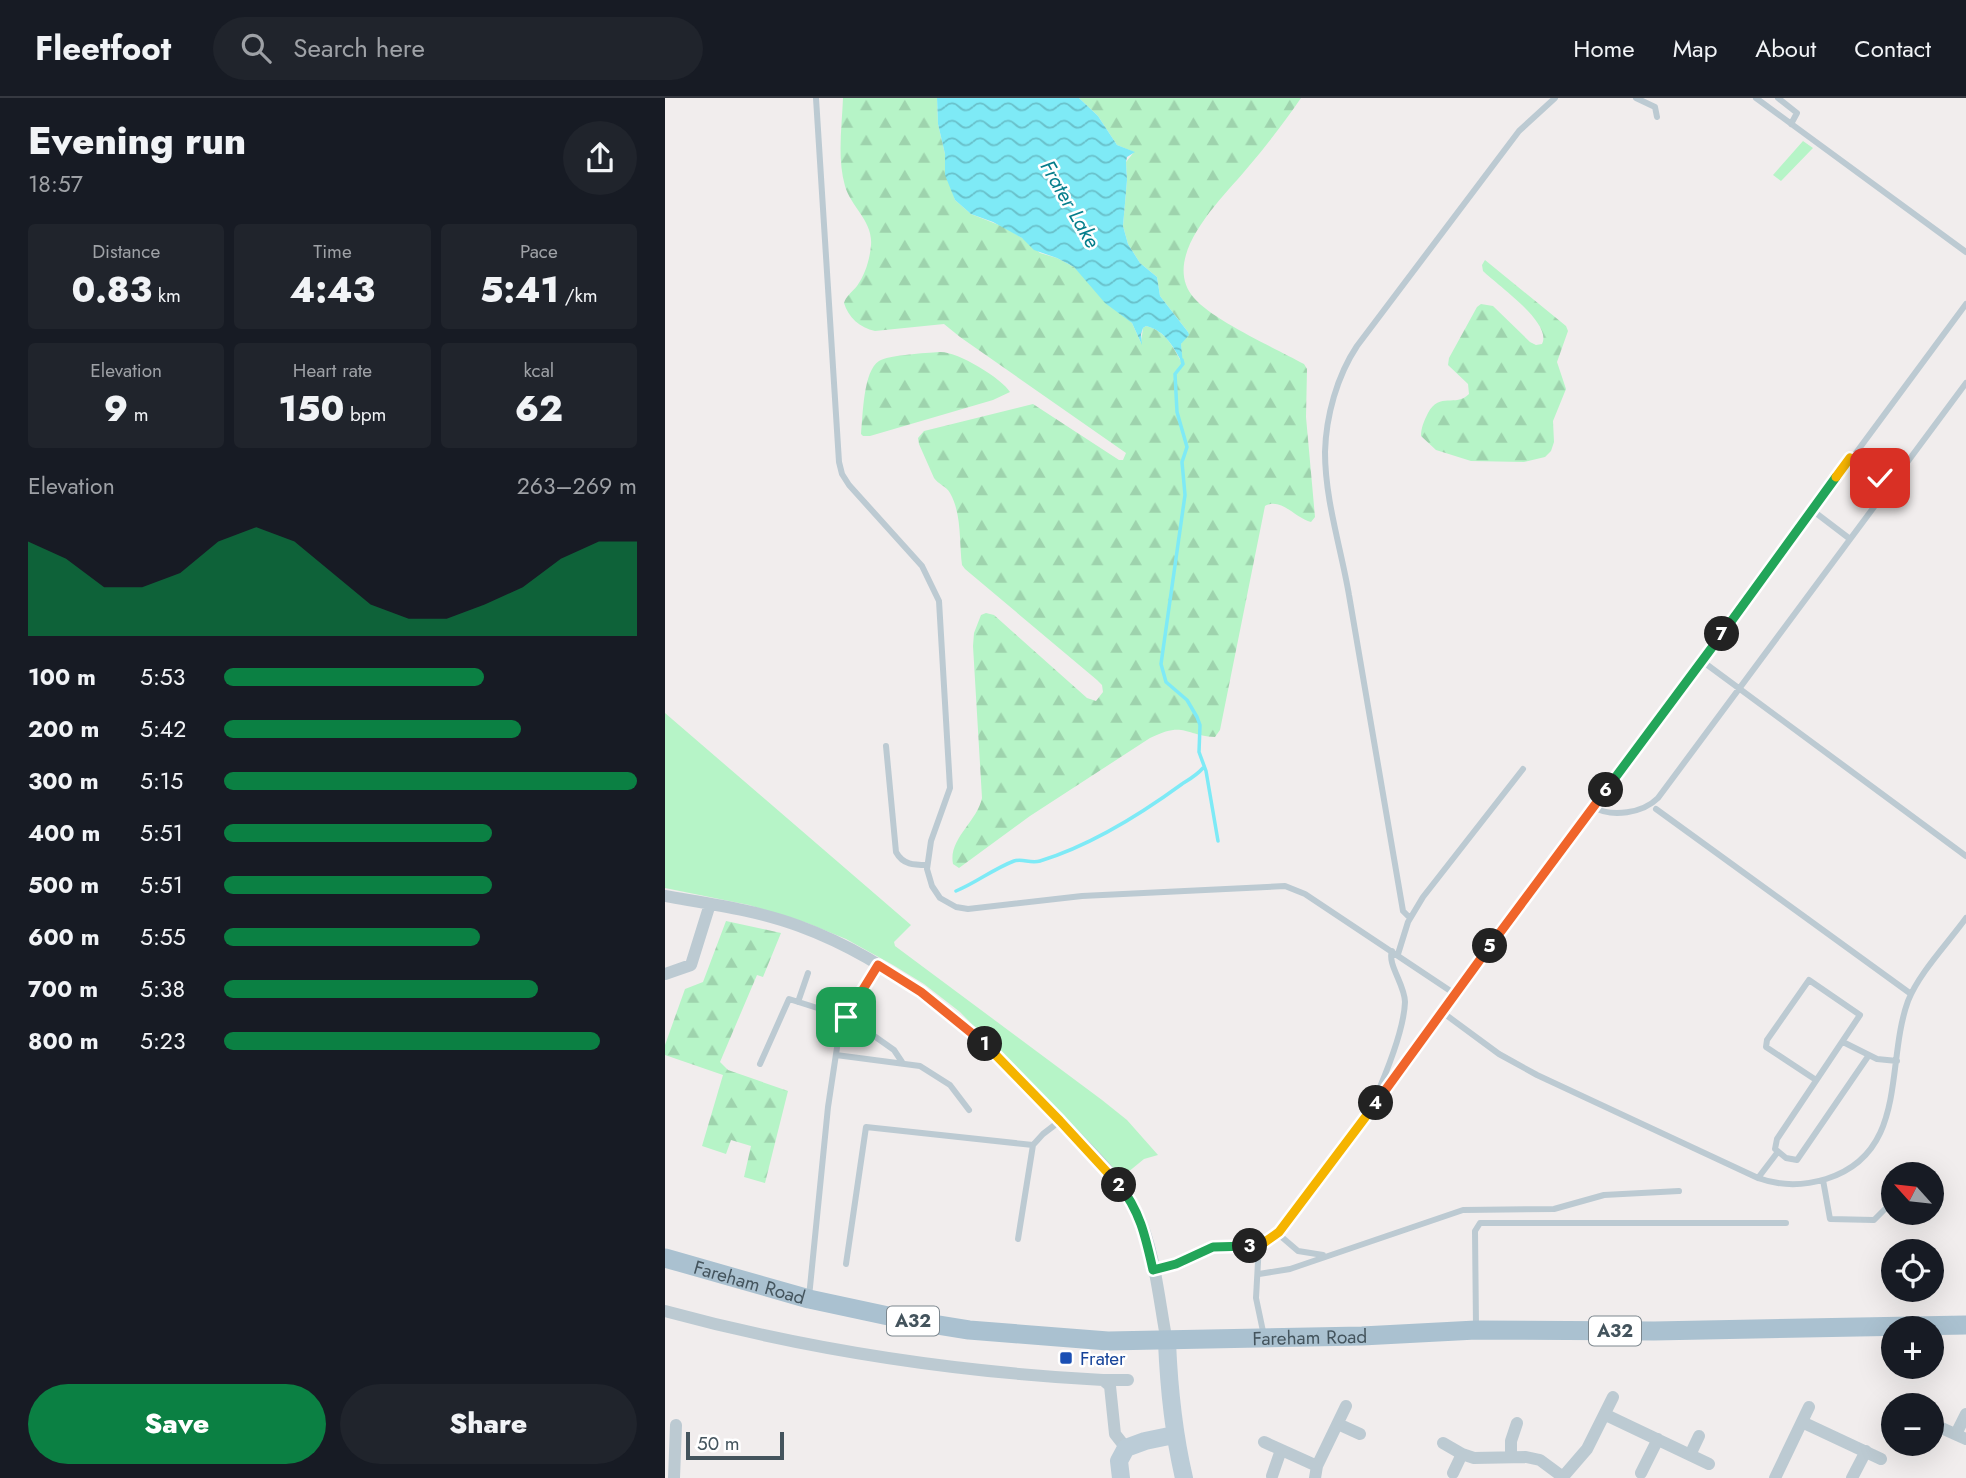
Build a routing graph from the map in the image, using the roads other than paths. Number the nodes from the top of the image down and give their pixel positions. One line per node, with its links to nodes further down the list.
1 (816, 98): 22 (lane)
2 (1555, 98): 25 (lane)
3 (1636, 98): 6 (lane)
4 (1756, 98): 7 (lane)
5 (1778, 98): 7 (lane)
6 (1657, 117)
7 (1791, 124): 8 (lane)
8 (1966, 252)
9 (1966, 304): 11 (lane)
10 (1966, 383): 12 (lane)
11 (1850, 458): 12 (lane); 13 (lane)
12 (1890, 486): 14 (lane)
13 (1812, 510): 14 (lane); 15 (lane)
14 (1850, 538): 16 (lane)
15 (1702, 661): 16 (lane); 19 (lane)
16 (1739, 689): 19 (lane); 21 (lane)
17 (886, 746): 22 (lane)
18 (1523, 769): 25 (lane)
19 (1593, 807): 31 (lane)
20 (1656, 809): 32 (lane)
21 (1966, 856)
22 (927, 865): 27 (lane)
23 (665, 895): 24 (street)
24 (710, 904): 28 (street); 30 (street)
25 (1410, 918): 27 (lane)
26 (1966, 918): 32 (lane)
27 (1395, 952): 31 (lane); 45 (lane)
28 (878, 965): 35 (lane); 46 (street)
29 (808, 973): 33 (lane)
30 (665, 974)
31 (1455, 994): 34 (lane)
32 (1911, 994): 40 (lane)
33 (798, 1002): 35 (lane); 42 (lane)
34 (1442, 1012): 45 (lane); 49 (lane)
35 (846, 1017): 38 (lane)
36 (860, 1026): 41 (lane)
37 (1843, 1042): 39 (lane); 43 (lane); 43 (lane)
38 (836, 1055): 41 (lane); 62 (lane)
39 (1869, 1055): 40 (lane); 48 (lane)
40 (1897, 1061): 50 (lane)
41 (902, 1062): 44 (lane)
42 (760, 1064)
43 (1816, 1080): 48 (lane)
44 (969, 1110)
45 (1369, 1112): 54 (lane)
46 (1060, 1121): 47 (lane); 60 (street)
47 (1033, 1146): 55 (lane); 59 (lane)
48 (1777, 1153): 49 (lane)
49 (1758, 1178): 50 (lane)
50 (1823, 1180): 52 (lane)
51 (1679, 1191): 57 (lane)
52 (1881, 1213)
53 (1786, 1223): 65 (lane)
54 (1277, 1233): 56 (lane); 57 (lane)
55 (1018, 1239)
56 (1259, 1244): 60 (lane); 61 (lane)
57 (1328, 1255): 61 (lane)
58 (665, 1258): 62 (main road, Fareham Road / A32)
59 (846, 1264)
60 (1153, 1270): 67 (street)
61 (1259, 1275): 66 (lane)
62 (809, 1299): 67 (main road, Fareham Road / A32)
63 (665, 1311): 68 (street)
64 (1966, 1325): 65 (main road, Fareham Road / A32)
65 (1476, 1330): 66 (main road, Fareham Road / A32)
66 (1264, 1338): 67 (main road, Fareham Road / A32)
67 (1167, 1342): 81 (street)
68 (1103, 1380): 69 (street); 87 (street)
69 (1128, 1380)
70 (1613, 1397): 74 (street)
71 (1346, 1406): 77 (street)
72 (1809, 1407): 75 (street)
73 (1966, 1414): 83 (street)
74 (1606, 1415): 84 (street); 102 (street)
75 (1801, 1422): 89 (street); 103 (street)
76 (1517, 1423): 92 (street)
77 (1338, 1424): 80 (street); 95 (street)
78 (676, 1425): 99 (street)
79 (1944, 1429): 83 (street)
80 (1360, 1434)
81 (1174, 1435): 87 (street); 101 (street)
82 (1699, 1436): 91 (street)
83 (1961, 1437)
84 (1658, 1439): 91 (street); 97 (street)
85 (1264, 1442): 88 (street)
86 (1443, 1443): 90 (street)
87 (1125, 1448): 100 (street)
88 (1281, 1450): 95 (street); 98 (street)
89 (1865, 1451): 93 (street); 104 (street)
90 (1462, 1454): 92 (street); 96 (street)
91 (1690, 1455): 94 (street)
92 (1511, 1457): 102 (street)
93 (1881, 1459)
94 (1709, 1464)
95 (1316, 1472)
96 (1453, 1473)
97 (1641, 1473)
98 (1272, 1476)
99 (674, 1478)
100 (1121, 1478)
101 (1184, 1478)
102 (1562, 1478)
103 (1775, 1478)
104 (1852, 1478)

